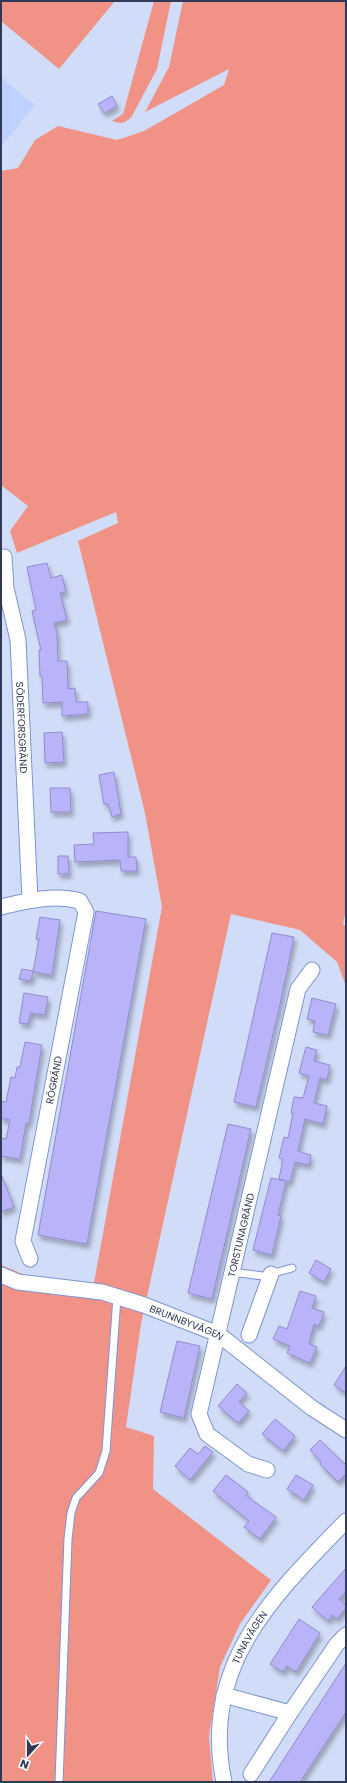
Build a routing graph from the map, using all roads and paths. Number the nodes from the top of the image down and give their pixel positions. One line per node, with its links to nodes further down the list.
1 (4, 557): 2 (street, SÖDERFORSGRÄND)
2 (30, 900): 3 (street); 5 (street, RÖGRÄND)
3 (1, 908)
4 (312, 970): 7 (street, TORSTUNAGRÄND)
5 (30, 1259)
6 (292, 1268): 8 (lane)
7 (232, 1272): 8 (lane); 11 (street, TORSTUNAGRÄND)
8 (271, 1274): 12 (street)
9 (1, 1275): 10 (street, BRUNNBYVÄGEN)
10 (117, 1297): 11 (street, BRUNNBYVÄGEN); 20 (lane)
11 (218, 1334): 13 (street, BRUNNBYVÄGEN); 14 (street, TORSTUNAGRÄND)
12 (249, 1335)
13 (346, 1430)
14 (267, 1470)
15 (346, 1521): 17 (street, TUNAVÄGEN)
16 (346, 1635): 18 (street)
17 (224, 1695): 18 (street); 21 (street, TUNAVÄGEN)
18 (290, 1713): 19 (street)
19 (251, 1774)
20 (59, 1782)
21 (224, 1782)

